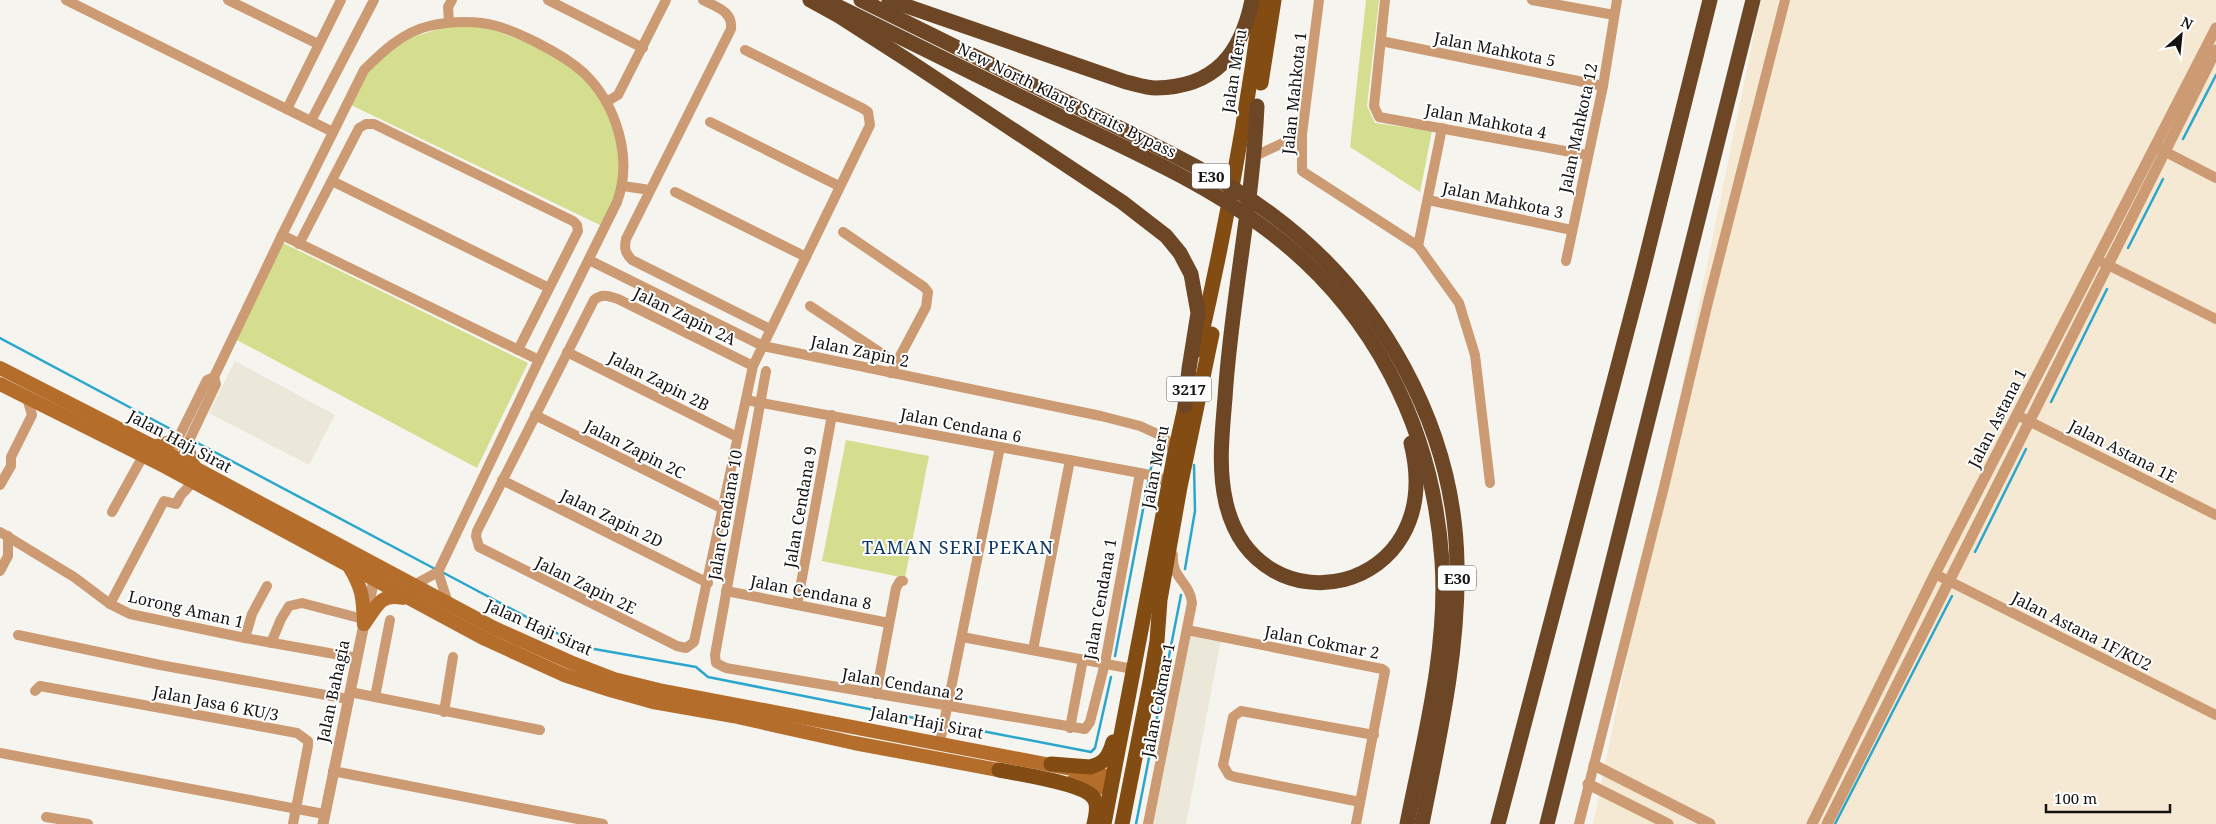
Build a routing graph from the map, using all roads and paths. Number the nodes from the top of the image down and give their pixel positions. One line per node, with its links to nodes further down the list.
1 (66, 0): 34 (street)
2 (228, 0): 27 (street)
3 (341, 0): 27 (street)
4 (374, 0): 35 (street)
5 (452, 0): 24 (street)
6 (548, 0): 28 (street)
7 (666, 0): 28 (street)
8 (703, 0): 47 (street)
9 (810, 0): 78 (highway)
10 (825, 0): 67 (highway, New North Klang Straits Bypass / E30)
11 (861, 0): 167 (highway, New North Klang Straits Bypass / E30)
12 (888, 0): 13 (highway)
13 (1252, 0)
14 (1262, 0): 78 (highway, Jalan Meru / 3217)
15 (1274, 0): 33 (highway, Jalan Meru / 3217)
16 (1318, 0): 39 (street, Jalan Mahkota 1)
17 (1385, 0): 26 (street)
18 (1532, 0): 23 (street)
19 (1617, 0): 23 (street, Jalan Mahkota 12)
20 (1710, 0): 168 (highway)
21 (1753, 0): 169 (highway)
22 (1785, 0): 148 (street)
23 (1614, 15): 31 (street, Jalan Mahkota 12)
24 (449, 22): 32 (street); 38 (street)
25 (2214, 35): 40 (street, Jalan Astana 1)
26 (1381, 41): 31 (street, Jalan Mahkota 5); 37 (street, Jalan Mahkota 4)
27 (318, 44): 34 (street)
28 (643, 48): 32 (street)
29 (746, 50): 46 (street)
30 (2216, 50): 40 (street, Jalan Astana 1)
31 (1603, 86): 41 (street, Jalan Mahkota 12)
32 (606, 102): 45 (street)
33 (1257, 106): 42 (highway); 96 (highway, Jalan Meru / 3217)
34 (287, 108): 35 (street)
35 (312, 121): 38 (street)
36 (710, 122): 46 (street)
37 (1442, 128): 41 (street, Jalan Mahkota 4); 49 (street)
38 (333, 132): 52 (street)
39 (1302, 134): 42 (street); 54 (street, Jalan Mahkota 1)
40 (2160, 149): 43 (street); 57 (street, Jalan Astana 1); 59 (street, Jalan Astana 1)
41 (1587, 155): 50 (street, Jalan Mahkota 12)
42 (1255, 156): 67 (highway)
43 (2216, 178)
44 (332, 181): 53 (street); 60 (street); 60 (street)
45 (623, 186): 47 (street); 56 (street)
46 (839, 186): 55 (street)
47 (650, 190): 63 (street)
48 (675, 192): 55 (street)
49 (1428, 200): 50 (street, Jalan Mahkota 3); 54 (street)
50 (1572, 230): 58 (street, Jalan Mahkota 12)
51 (843, 232): 69 (street)
52 (282, 234): 53 (street); 84 (street)
53 (300, 244): 65 (street)
54 (1418, 246): 94 (street)
55 (806, 257): 63 (street)
56 (589, 260): 64 (street, Jalan Zapin 2); 68 (street)
57 (2097, 260): 59 (street); 81 (street, Jalan Astana 1)
58 (1566, 261)
59 (2108, 265): 62 (street); 82 (street, Jalan Astana 1)
60 (549, 288): 65 (street)
61 (810, 306): 69 (street)
62 (2216, 319)
63 (770, 329): 64 (street)
64 (762, 346): 70 (street); 73 (street, Jalan Zapin 2)
65 (518, 350): 68 (street)
66 (567, 352): 70 (street, Jalan Zapin 2A); 79 (street); 83 (street, Jalan Zapin 2B)
67 (1381, 356): 166 (highway, New North Klang Straits Bypass / E30)
68 (539, 360): 104 (street)
69 (896, 363): 73 (street)
70 (753, 366): 76 (street)
71 (0, 368): 85 (main road, Jalan Haji Sirat)
72 (766, 371): 77 (street, Jalan Cendana 10)
73 (891, 373): 87 (street, Jalan Zapin 2)
74 (0, 384): 75 (main road, Jalan Haji Sirat)
75 (27, 398): 88 (main road, Jalan Haji Sirat); 95 (street)
76 (746, 400): 77 (street, Jalan Cendana 6); 83 (street)
77 (761, 402): 80 (street, Jalan Cendana 6); 113 (street, Jalan Cendana 10)
78 (1185, 406): 87 (highway, Jalan Meru / 3217)
79 (535, 415): 93 (street); 97 (street, Jalan Zapin 2C)
80 (832, 415): 86 (street, Jalan Cendana 6); 118 (street, Jalan Cendana 9)
81 (2017, 415): 82 (street, Jalan Astana 1E); 105 (street, Jalan Astana 1)
82 (2029, 421): 99 (street, Jalan Astana 1E); 108 (street, Jalan Astana 1)
83 (737, 437): 97 (street)
84 (182, 441): 85 (main road); 90 (street); 92 (main road)
85 (154, 447): 90 (main road, Jalan Haji Sirat)
86 (1000, 447): 89 (street, Jalan Cendana 6); 124 (street)
87 (1175, 452): 96 (highway, Jalan Meru / 3217)
88 (142, 456): 90 (main road, Jalan Haji Sirat); 98 (street)
89 (1070, 460): 91 (street, Jalan Cendana 6); 127 (street)
90 (172, 463): 92 (main road, Jalan Haji Sirat)
91 (1146, 474): 96 (street, Jalan Cendana 6); 132 (street, Jalan Cendana 1)
92 (194, 475): 101 (main road, Jalan Haji Sirat); 102 (main road, Jalan Haji Sirat); 117 (street)
93 (502, 480): 109 (street, Jalan Zapin 2D); 109 (street, Jalan Zapin 2E)
94 (1490, 483)
95 (0, 485)
96 (1174, 486): 110 (street, Jalan Cokmar 1); 114 (highway, Jalan Meru / 3217); 133 (highway, Jalan Meru / 3217)
97 (723, 509): 109 (street)
98 (112, 512)
99 (2216, 515)
100 (4, 534): 103 (street); 117 (street, Lorong Aman 1)
101 (349, 566): 106 (main road, Jalan Haji Sirat); 120 (main road)
102 (380, 566): 106 (street, Jalan Bahagia); 111 (main road, Jalan Haji Sirat)
103 (0, 571)
104 (438, 572): 111 (street); 116 (street)
105 (1935, 574): 108 (street, Jalan Astana 1F/KU2); 173 (street, Jalan Astana 1)
106 (374, 580): 115 (main road, Jalan Haji Sirat); 120 (street, Jalan Bahagia)
107 (903, 581): 121 (street)
108 (1949, 581): 140 (street, Jalan Astana 1F/KU2); 174 (street, Jalan Astana 1)
109 (708, 583)
110 (1185, 584): 114 (street); 122 (street, Jalan Cokmar 1)
111 (414, 585): 116 (main road, Jalan Haji Sirat)
112 (267, 586): 125 (street)
113 (726, 591): 118 (street, Jalan Cendana 8); 131 (street, Jalan Cendana 10)
114 (1161, 593): 151 (highway); 163 (highway, Jalan Meru / 3217)
115 (406, 598): 120 (main road); 149 (main road, Jalan Haji Sirat)
116 (448, 603): 145 (main road, Jalan Haji Sirat)
117 (110, 604): 125 (street, Lorong Aman 1)
118 (797, 605): 121 (street, Jalan Cendana 8)
119 (390, 620): 137 (street)
120 (364, 622): 126 (street); 129 (street, Jalan Bahagia)
121 (889, 623): 135 (street)
122 (1187, 630): 144 (street, Jalan Cokmar 2); 164 (street, Jalan Cokmar 1)
123 (18, 635): 136 (street)
124 (962, 637): 127 (street); 138 (street)
125 (245, 638): 126 (street, Lorong Aman 1)
126 (271, 643): 129 (street, Lorong Aman 1)
127 (1033, 650): 130 (street)
128 (453, 657): 139 (street)
129 (356, 658): 136 (street, Jalan Bahagia)
130 (1082, 659): 132 (street); 141 (street)
131 (716, 663): 135 (street, Jalan Cendana 2)
132 (1104, 663): 133 (street); 142 (street, Jalan Cendana 1)
133 (1132, 674): 147 (highway); 151 (highway, Jalan Meru / 3217)
134 (35, 691): 154 (street, Jalan Jasa 6 KU/3)
135 (876, 694): 138 (street, Jalan Cendana 2)
136 (349, 696): 137 (street); 150 (street, Jalan Bahagia)
137 (375, 697): 139 (street)
138 (946, 711): 141 (street, Jalan Cendana 2); 145 (street)
139 (444, 712): 143 (street)
140 (2216, 715)
141 (1070, 728): 142 (street, Jalan Cendana 2)
142 (1085, 729)
143 (540, 730)
144 (1374, 735): 153 (street, Jalan Cokmar 2); 153 (street)
145 (942, 736): 147 (main road, Jalan Haji Sirat)
146 (0, 753): 154 (street)
147 (1051, 764): 151 (main road, Jalan Haji Sirat)
148 (1594, 765): 152 (street); 172 (street)
149 (1000, 770): 151 (main road, Jalan Haji Sirat); 160 (highway)
150 (333, 771): 156 (street, Jalan Bahagia); 159 (street)
151 (1114, 783): 161 (highway, Jalan Meru / 3217); 162 (highway)
152 (1588, 784): 170 (street); 171 (street)
153 (1360, 802): 165 (street, Jalan Cokmar 2)
154 (296, 809): 156 (street); 158 (street, Jalan Jasa 6 KU/3)
155 (46, 817): 157 (street)
156 (324, 819)
157 (88, 824)
158 (294, 824)
159 (603, 824)
160 (1094, 824)
161 (1104, 824)
162 (1114, 824)
163 (1122, 824)
164 (1148, 824)
165 (1356, 824)
166 (1407, 824)
167 (1422, 824)
168 (1498, 824)
169 (1547, 824)
170 (1579, 824)
171 (1668, 824)
172 (1710, 824)
173 (1812, 824)
174 (1827, 824)

